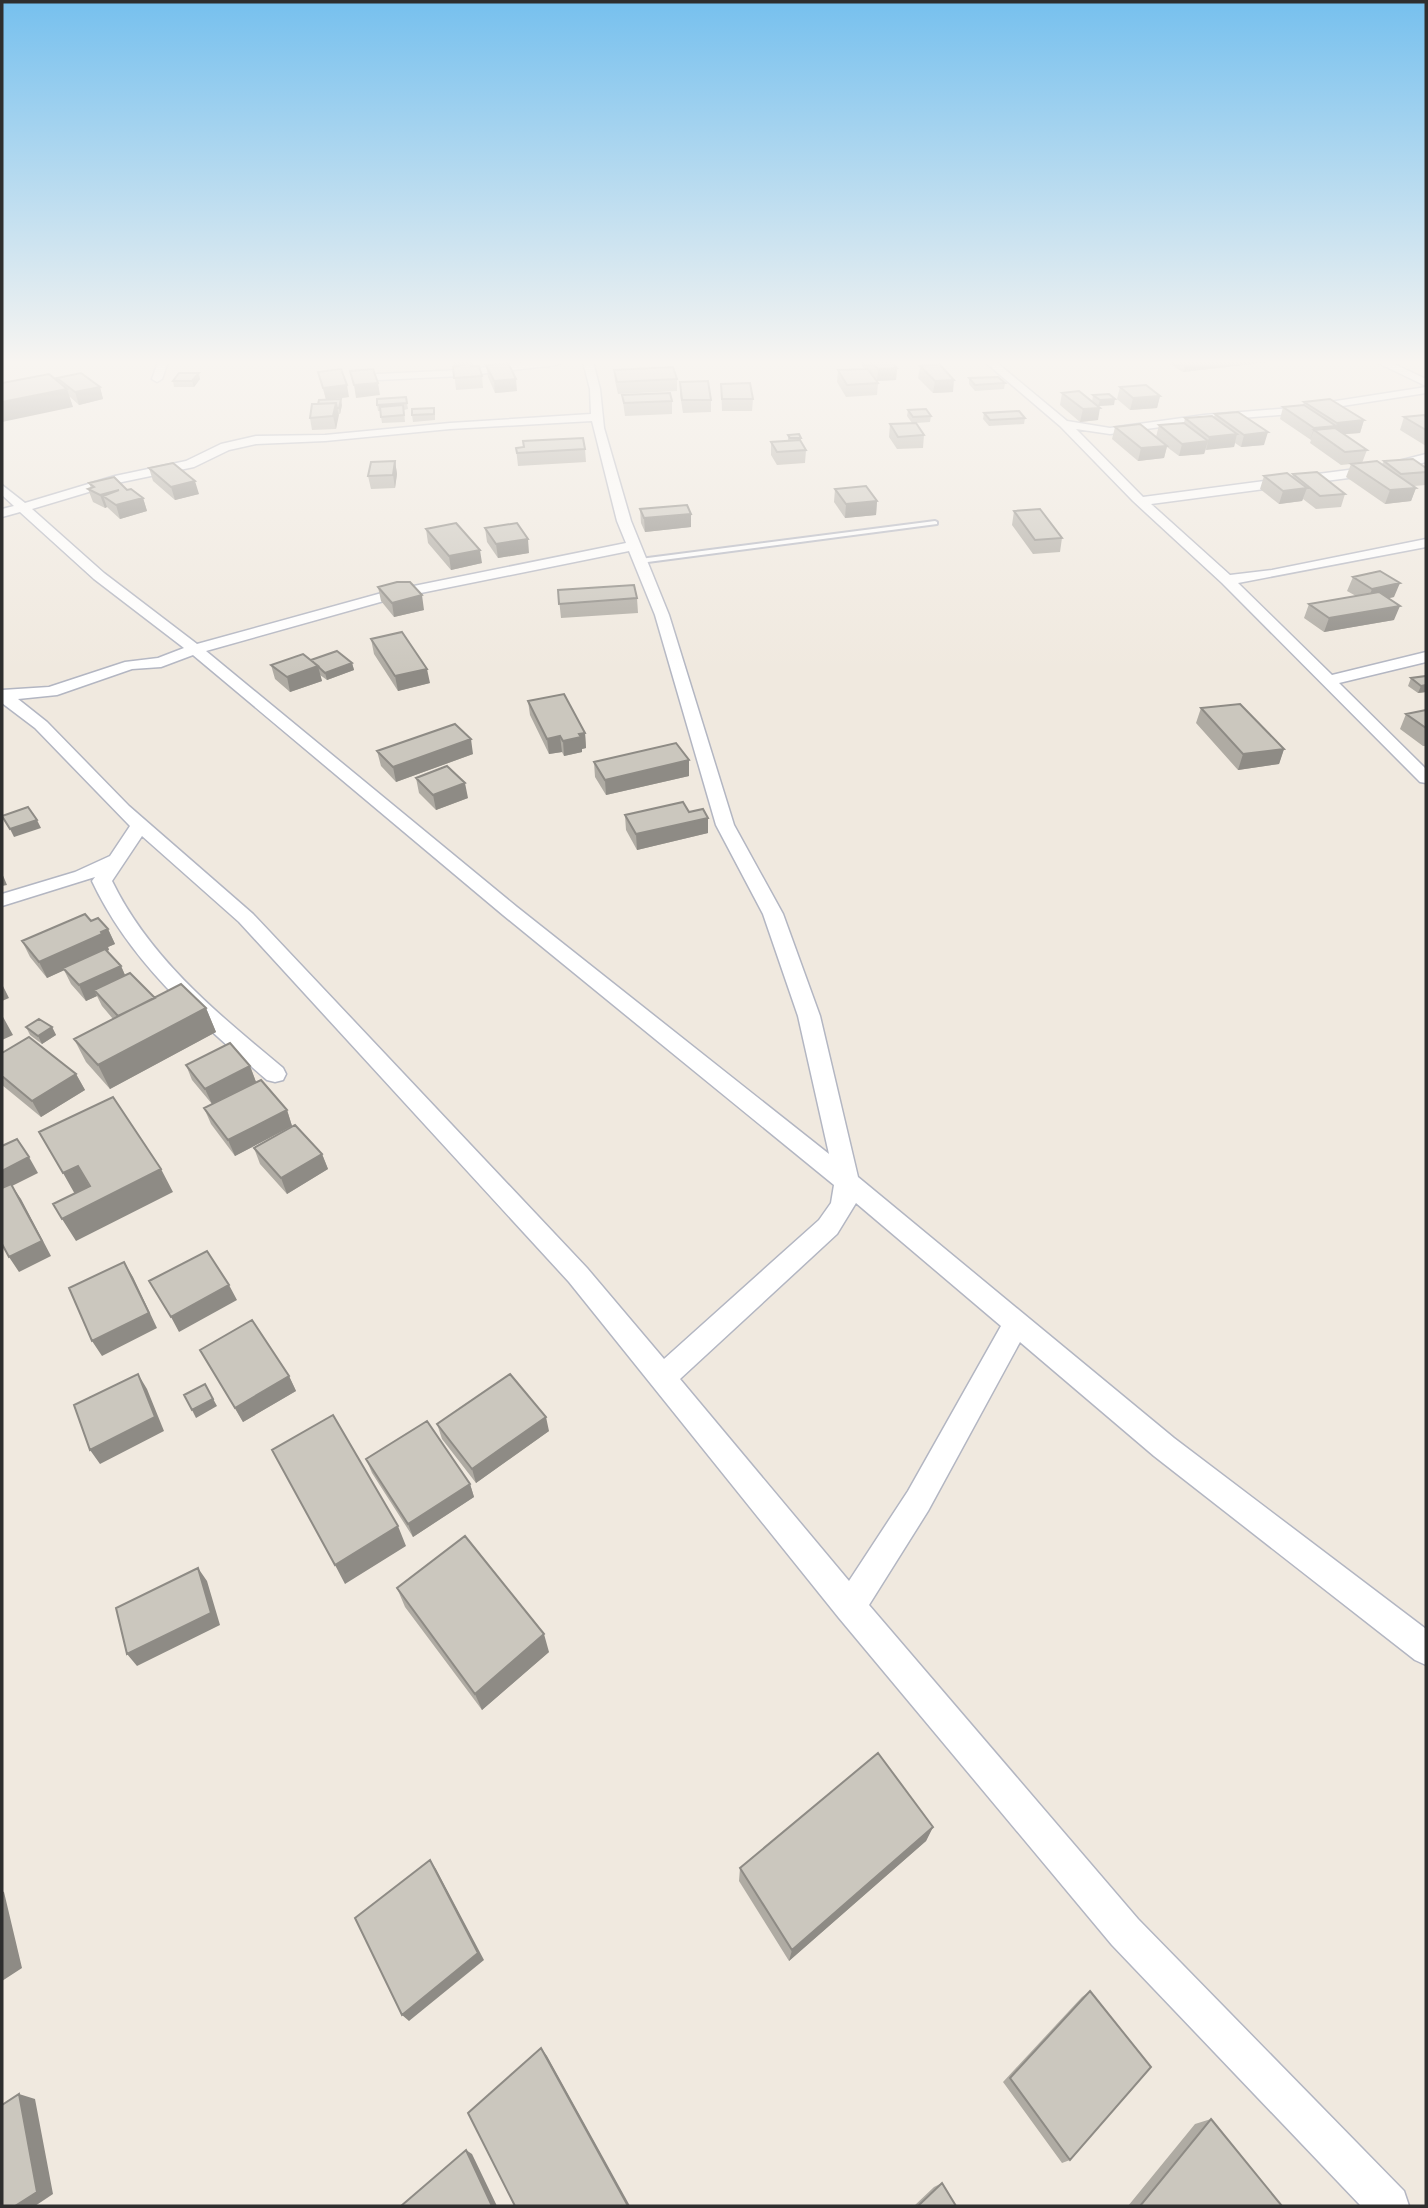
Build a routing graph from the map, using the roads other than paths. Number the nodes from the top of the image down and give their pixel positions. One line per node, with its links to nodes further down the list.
1 (185, 465): 7 (street)
2 (608, 465): 11 (street)
3 (1105, 465): 6 (street)
4 (1398, 465): 6 (street)
5 (2, 489): 7 (street)
6 (1141, 501): 12 (street)
7 (25, 507): 8 (street); 13 (street)
8 (2, 513)
9 (935, 523): 11 (lane)
10 (1426, 543): 12 (street)
11 (637, 553): 13 (street); 22 (street)
12 (1227, 580): 15 (street)
13 (195, 649): 16 (street); 22 (street)
14 (1426, 657): 15 (street)
15 (1328, 681): 17 (street)
16 (2, 695): 18 (street)
17 (1426, 778)
18 (140, 825): 19 (street); 24 (street)
19 (115, 860): 20 (street); 21 (street)
20 (2, 900)
21 (275, 1074)
22 (847, 1182): 23 (street); 24 (street)
23 (1016, 1324): 25 (street); 26 (street)
24 (663, 1378): 25 (street)
25 (850, 1607): 27 (street)
26 (1426, 1649)
27 (1389, 2206)

